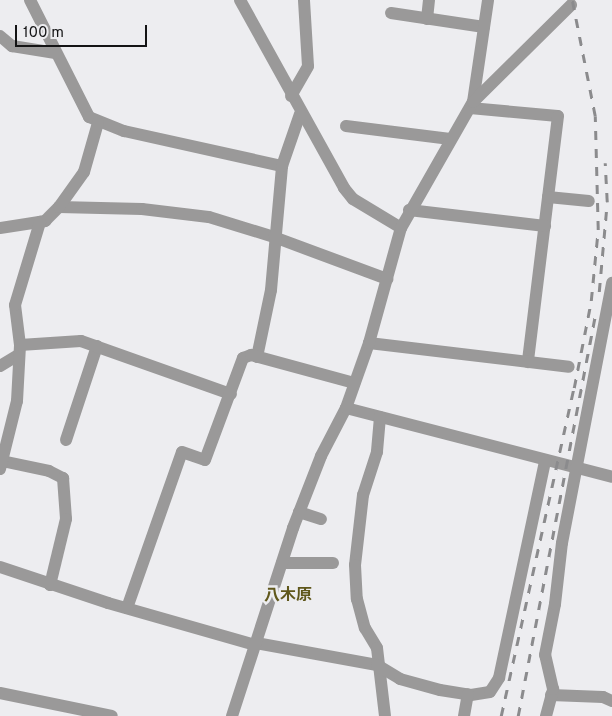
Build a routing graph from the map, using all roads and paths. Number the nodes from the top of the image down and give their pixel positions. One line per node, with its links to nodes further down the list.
1 (30, 0): 11 (street)
2 (240, 0): 12 (street)
3 (304, 0): 12 (street)
4 (429, 0): 8 (street)
5 (488, 0): 9 (street)
6 (571, 6): 13 (street)
7 (391, 13): 8 (street)
8 (427, 18): 9 (street)
9 (484, 27): 13 (street)
10 (0, 36): 11 (street)
11 (55, 53): 15 (street)
12 (291, 96): 14 (street)
13 (472, 105): 17 (street); 19 (street)
14 (300, 114): 18 (street); 26 (street)
15 (98, 123): 18 (street); 21 (street)
16 (346, 126): 17 (street)
17 (450, 139): 22 (street)
18 (282, 166): 27 (street)
19 (548, 197): 20 (street); 24 (street)
20 (590, 201)
21 (59, 207): 23 (street); 27 (street)
22 (409, 210): 24 (street); 26 (street)
23 (40, 222): 25 (street); 32 (street)
24 (545, 226): 34 (street)
25 (0, 228)
26 (400, 228): 28 (street)
27 (274, 237): 28 (street); 33 (street)
28 (387, 279): 30 (street)
29 (612, 284): 44 (street)
30 (369, 342): 34 (street); 37 (street)
31 (96, 346): 32 (street); 38 (street); 41 (street)
32 (19, 350): 35 (street); 43 (street)
33 (257, 357): 37 (street); 38 (street)
34 (528, 362): 36 (street)
35 (0, 366)
36 (569, 367)
37 (354, 384): 39 (street)
38 (231, 394): 52 (street)
39 (346, 408): 40 (street); 46 (street)
40 (380, 417): 42 (street); 54 (street)
41 (66, 440)
42 (545, 461): 44 (street); 56 (street)
43 (1, 465): 51 (street)
44 (578, 470): 45 (street); 57 (street)
45 (612, 477)
46 (299, 512): 47 (street); 48 (street)
47 (321, 519)
48 (282, 563): 49 (street); 53 (street)
49 (333, 563)
50 (0, 567): 51 (street)
51 (50, 585): 52 (street)
52 (127, 608): 53 (street)
53 (256, 644): 54 (street); 60 (street)
54 (377, 665): 56 (street); 61 (street)
55 (0, 693): 59 (street)
56 (468, 694): 62 (street)
57 (551, 695): 58 (street); 63 (street)
58 (612, 700)
59 (112, 716)
60 (232, 716)
61 (385, 716)
62 (464, 716)
63 (546, 716)

